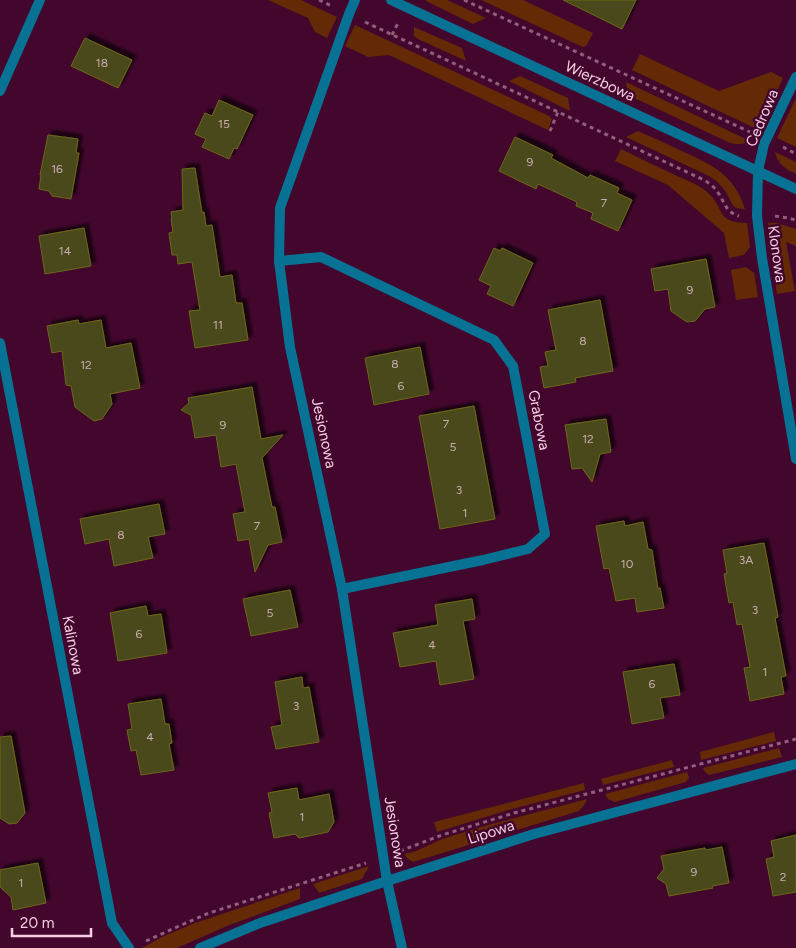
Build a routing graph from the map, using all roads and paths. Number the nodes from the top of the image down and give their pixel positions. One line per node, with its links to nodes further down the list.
1 (40, 0): 11 (street)
2 (319, 0): 6 (path)
3 (356, 0): 22 (street, Jesionowa)
4 (391, 0): 17 (street, Wierzbowa)
5 (464, 0): 14 (path)
6 (333, 6)
7 (358, 19): 9 (path)
8 (399, 20): 9 (path)
9 (392, 35): 12 (path)
10 (796, 77): 17 (street, Cedrowa)
11 (0, 91)
12 (558, 112): 13 (path); 19 (path)
13 (550, 131)
14 (756, 135)
15 (782, 147): 16 (path)
16 (796, 154)
17 (758, 171): 18 (street, Wierzbowa); 24 (street, Klonowa)
18 (796, 189)
19 (743, 216)
20 (770, 216): 21 (path)
21 (796, 220)
22 (279, 261): 25 (street, Jesionowa); 25 (street, Grabowa)
23 (0, 342): 31 (street, Kalinowa)
24 (796, 459)
25 (342, 589): 28 (street, Jesionowa)
26 (796, 739): 28 (path)
27 (796, 764): 29 (street, Lipowa)
28 (383, 856): 29 (street, Jesionowa); 30 (path)
29 (387, 881): 32 (street, Lipowa); 33 (street, Jesionowa)
30 (145, 942)
31 (129, 948)
32 (200, 948)
33 (402, 948)

